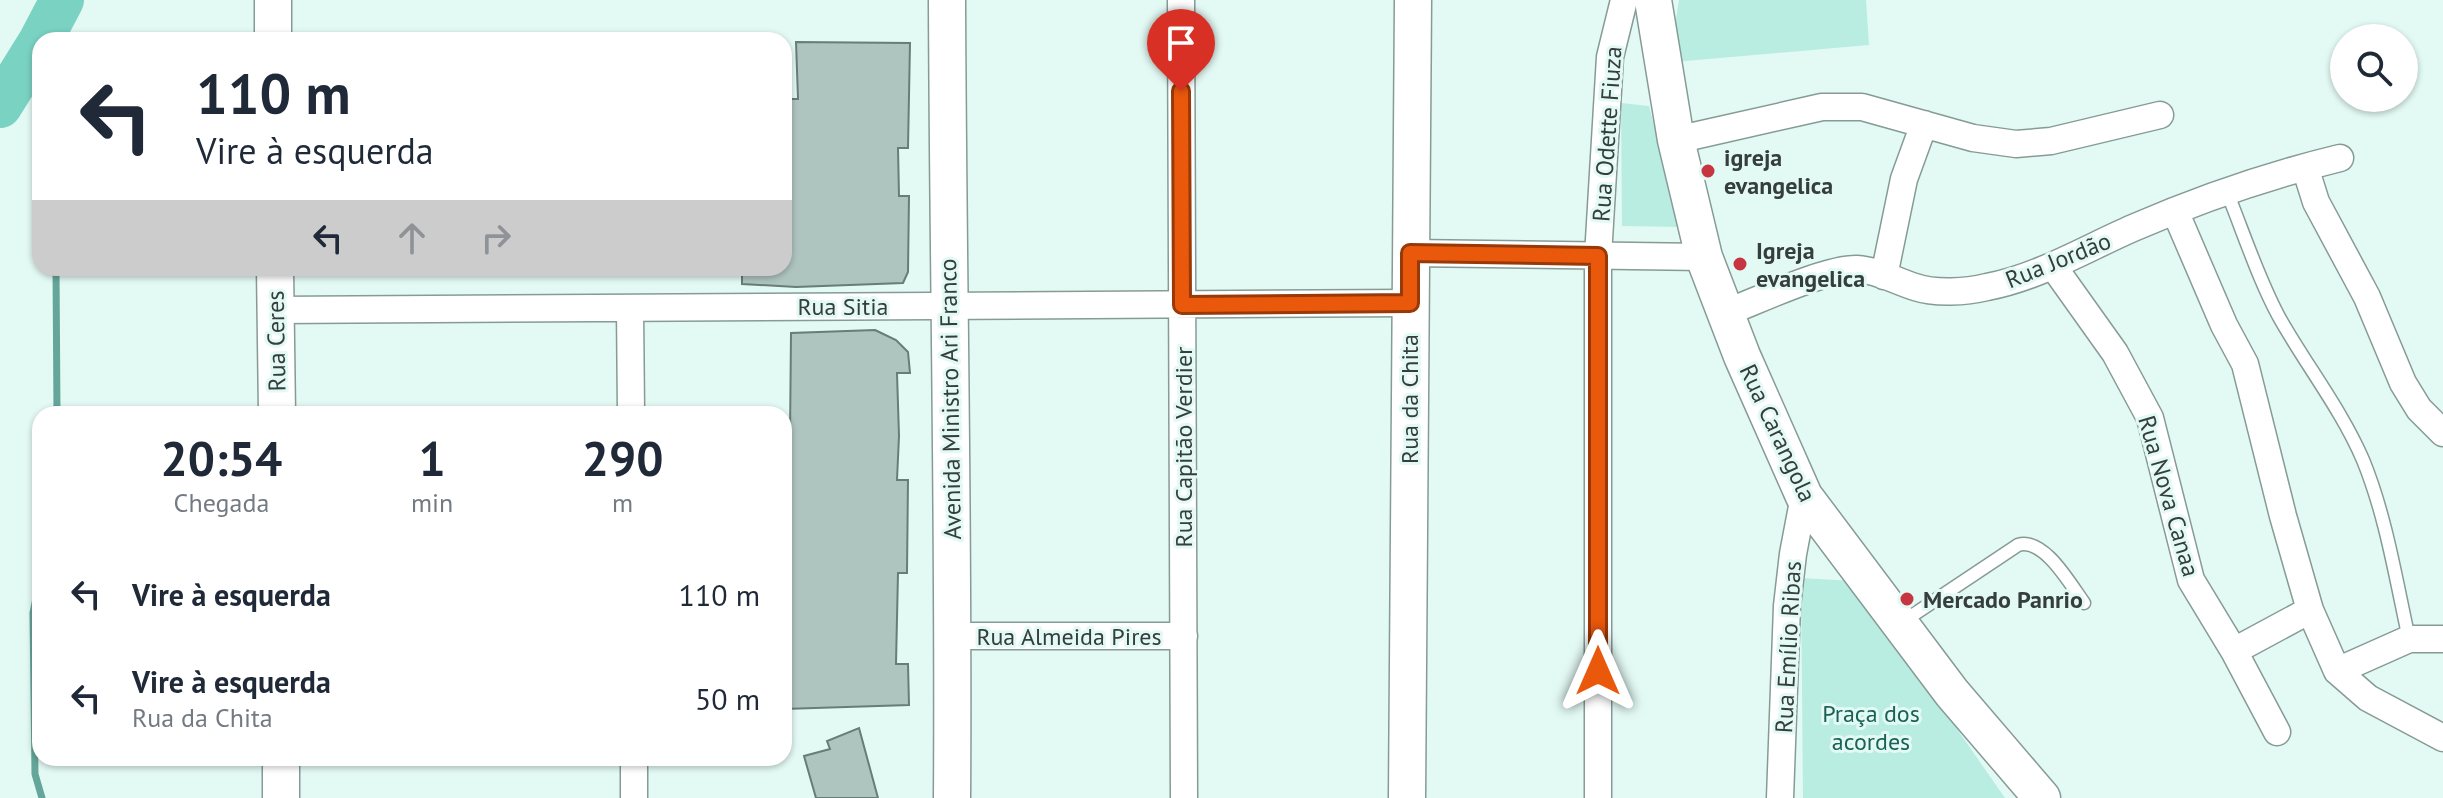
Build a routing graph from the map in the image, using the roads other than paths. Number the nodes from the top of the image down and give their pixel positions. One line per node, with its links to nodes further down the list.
1 (273, 0): 7 (main road)
2 (947, 0): 23 (main road, Avenida Ministro Ari Franco)
3 (1181, 0): 22 (street, Rua Capitão Verdier)
4 (1413, 0): 15 (main road, Rua da Chita)
5 (1624, 0): 16 (street, Rua Odette Fiuza)
6 (1653, 0): 10 (main road, Rua Carangola)
7 (273, 32)
8 (2160, 115): 9 (street)
9 (1924, 124): 10 (street); 20 (street)
10 (1676, 140): 17 (main road, Rua Carangola)
11 (2340, 158): 12 (street, Rua Jordão)
12 (2305, 167): 13 (street, Rua Jordão); 29 (street)
13 (2227, 192): 14 (street, Rua Jordão); 36 (lane)
14 (2175, 211): 18 (street, Rua Jordão); 32 (street)
15 (1410, 253): 16 (street); 21 (main road, Rua da Chita)
16 (1598, 256): 17 (street); 49 (street, Rua Odette Fiuza)
17 (1704, 257): 26 (main road, Rua Carangola)
18 (2053, 266): 20 (street, Rua Jordão); 38 (street, Rua Nova Canaa)
19 (275, 276): 25 (main road, Rua Ceres)
20 (1884, 276): 26 (street, Rua Jordão)
21 (1410, 303): 22 (street, Rua Sitia); 48 (main road, Rua da Chita)
22 (1182, 305): 23 (street, Rua Sitia); 35 (street, Rua Capitão Verdier)
23 (948, 306): 24 (street, Rua Sitia); 34 (main road, Avenida Ministro Ari Franco)
24 (630, 308): 25 (street, Rua Sitia); 28 (street)
25 (276, 310): 27 (main road, Rua Ceres)
26 (1725, 313): 30 (main road, Rua Carangola)
27 (277, 406)
28 (631, 406)
29 (2443, 433)
30 (1804, 496): 33 (main road, Rua Carangola); 50 (street, Rua Emílio Ribas)
31 (2084, 603): 33 (lane)
32 (2310, 610): 38 (street); 39 (street)
33 (1898, 625): 51 (main road, Rua Carangola)
34 (953, 636): 35 (street, Rua Almeida Pires); 46 (main road, Avenida Ministro Ari Franco)
35 (1184, 636): 47 (street, Rua Capitão Verdier)
36 (2409, 639): 37 (street); 39 (street)
37 (2443, 639)
38 (2234, 651): 40 (street, Rua Nova Canaa)
39 (2337, 671): 41 (street)
40 (2277, 732)
41 (2443, 738)
42 (281, 766): 44 (main road)
43 (634, 766): 45 (street)
44 (281, 798)
45 (634, 798)
46 (952, 798)
47 (1184, 798)
48 (1407, 798)
49 (1598, 798)
50 (1780, 798)
51 (2042, 798)

